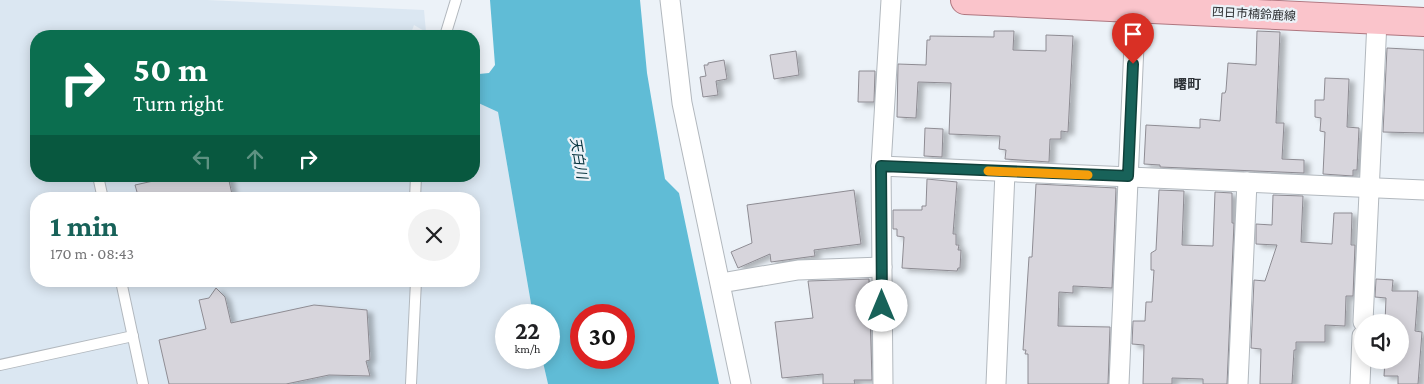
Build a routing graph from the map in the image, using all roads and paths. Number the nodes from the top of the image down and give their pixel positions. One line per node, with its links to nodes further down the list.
1 (456, 0): 8 (lane)
2 (670, 0): 16 (street)
3 (891, 0): 9 (street)
4 (965, 0): 5 (main road, 四日市楠鈴鹿線)
5 (1135, 4): 6 (main road, 四日市楠鈴鹿線); 11 (street)
6 (1361, 13): 7 (main road, 四日市楠鈴鹿線); 13 (street)
7 (1424, 22)
8 (447, 30)
9 (881, 166): 10 (street); 15 (street)
10 (1005, 172): 11 (street); 27 (street)
11 (1128, 176): 12 (street); 28 (street)
12 (1247, 182): 13 (street); 29 (street)
13 (1369, 188): 14 (street); 19 (street)
14 (1424, 190)
15 (882, 267): 16 (street); 26 (street)
16 (721, 283): 25 (street)
17 (122, 287): 20 (lane)
18 (416, 287): 24 (lane)
19 (1363, 314)
20 (133, 336): 21 (lane); 23 (lane)
21 (0, 366)
22 (1361, 369): 30 (street)
23 (143, 384)
24 (411, 384)
25 (741, 384)
26 (883, 384)
27 (996, 384)
28 (1119, 384)
29 (1238, 384)
30 (1360, 384)

